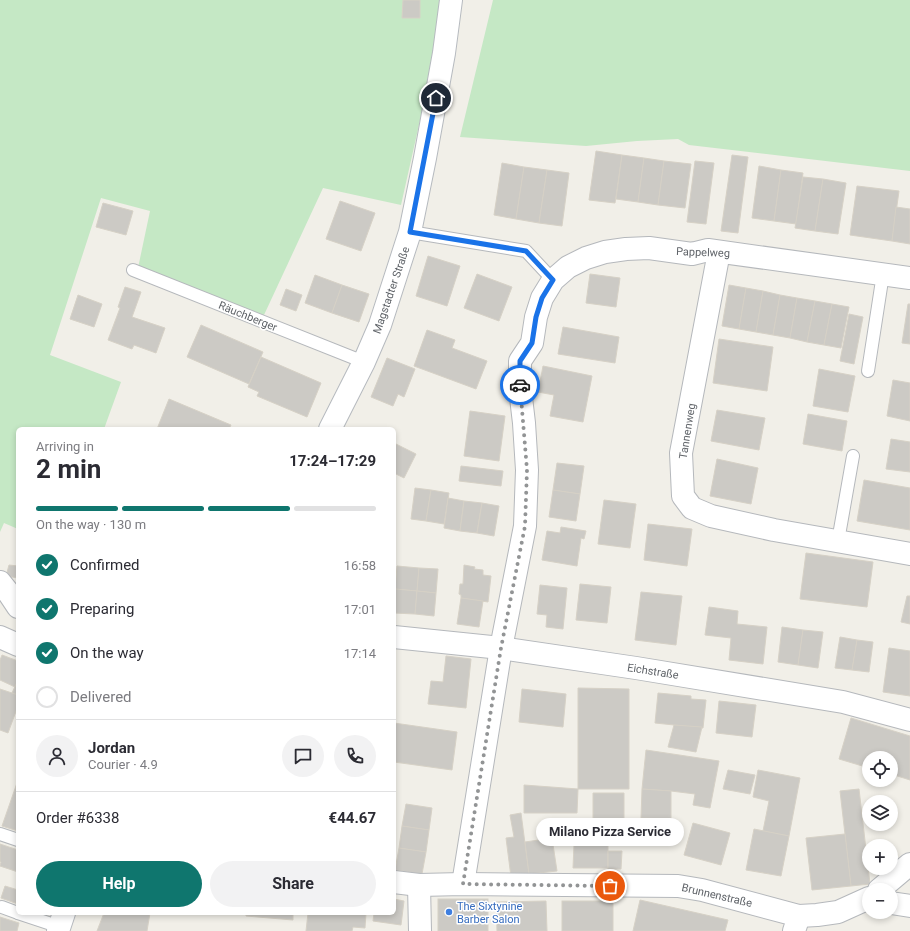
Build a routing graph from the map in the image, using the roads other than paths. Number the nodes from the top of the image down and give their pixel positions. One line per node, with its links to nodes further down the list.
1 (451, 0): 2 (street, Magstadter Straße)
2 (410, 232): 7 (lane); 8 (street, Magstadter Straße)
3 (719, 252): 5 (street, Pappelweg); 7 (street, Pappelweg); 12 (street, Tannenweg)
4 (133, 270): 8 (lane, Räuchberger)
5 (884, 274): 6 (street, Pappelweg); 9 (lane)
6 (910, 278)
7 (553, 280): 19 (street, Pappelweg)
8 (364, 362): 10 (street, Magstadter Straße)
9 (868, 371)
10 (331, 427)
11 (853, 456): 12 (lane)
12 (838, 541): 13 (street, Tannenweg)
13 (910, 554)
14 (0, 582): 15 (street)
15 (16, 604)
16 (0, 637): 18 (street)
17 (396, 637): 19 (street, Eichstraße)
18 (16, 644)
19 (501, 648): 20 (street, Eichstraße); 26 (street, Pappelweg)
20 (910, 720)
21 (0, 834): 22 (lane)
22 (16, 839)
23 (910, 864): 25 (street, Brunnenstraße)
24 (396, 882): 27 (street, Brunnenstraße)
25 (888, 883)
26 (463, 884): 27 (street, Brunnenstraße); 34 (street, Brunnenstraße)
27 (420, 885): 36 (street)
28 (862, 901): 34 (street, Brunnenstraße)
29 (898, 904): 30 (street)
30 (910, 906)
31 (2, 907): 32 (lane)
32 (16, 912)
33 (26, 915): 35 (lane)
34 (796, 923)
35 (61, 924)
36 (420, 931)

